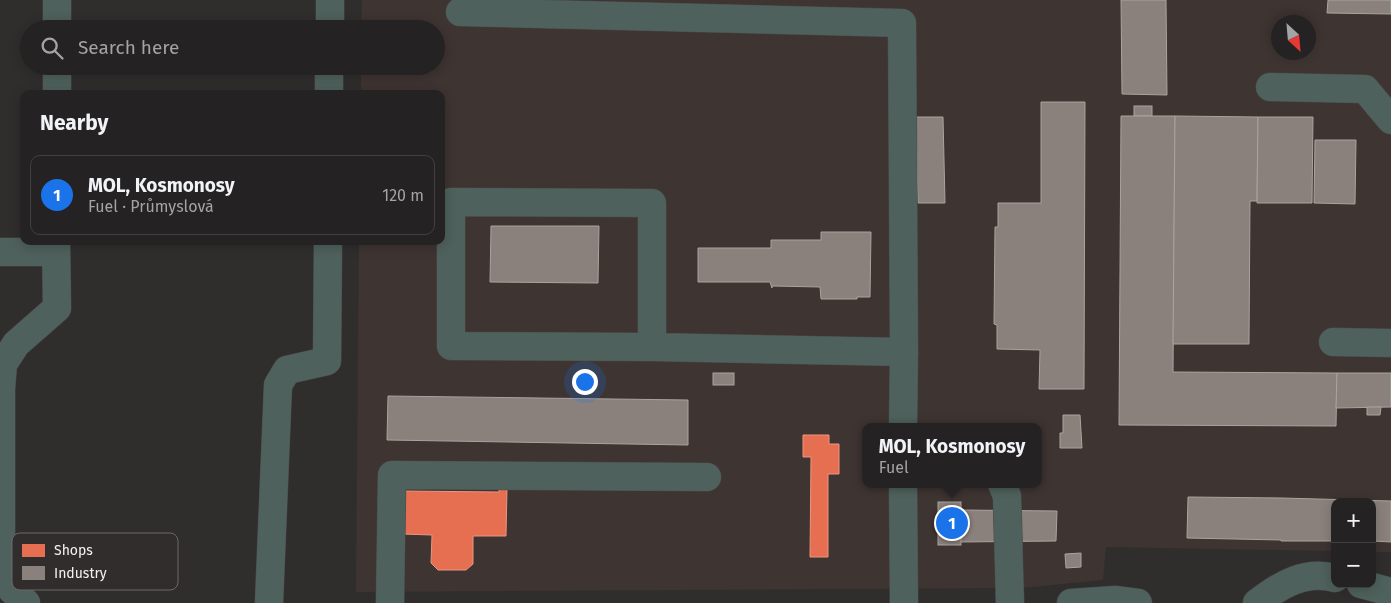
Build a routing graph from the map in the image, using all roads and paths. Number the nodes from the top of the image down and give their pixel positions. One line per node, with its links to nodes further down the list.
1 (57, 0): 4 (street)
2 (330, 0): 5 (street)
3 (460, 12): 20 (street)
4 (57, 20)
5 (330, 20)
6 (57, 75): 9 (street)
7 (329, 75): 10 (street)
8 (1270, 87): 11 (street)
9 (57, 90)
10 (329, 90)
11 (1391, 120)
12 (328, 245): 29 (street)
13 (56, 247): 14 (street); 15 (street)
14 (0, 252)
15 (56, 288): 16 (street); 28 (street)
16 (0, 335)
17 (1333, 342): 18 (street)
18 (1391, 343)
19 (652, 347): 19 (street); 20 (street)
20 (904, 352): 21 (street)
21 (903, 423)
22 (707, 477): 30 (street)
23 (903, 488): 31 (street)
24 (1004, 488): 32 (street)
25 (1331, 578): 35 (street)
26 (1376, 588): 27 (street)
27 (1391, 592)
28 (26, 603)
29 (269, 603)
30 (390, 603)
31 (904, 603)
32 (1010, 603)
33 (1071, 603): 34 (street)
34 (1138, 603)
35 (1257, 603)

